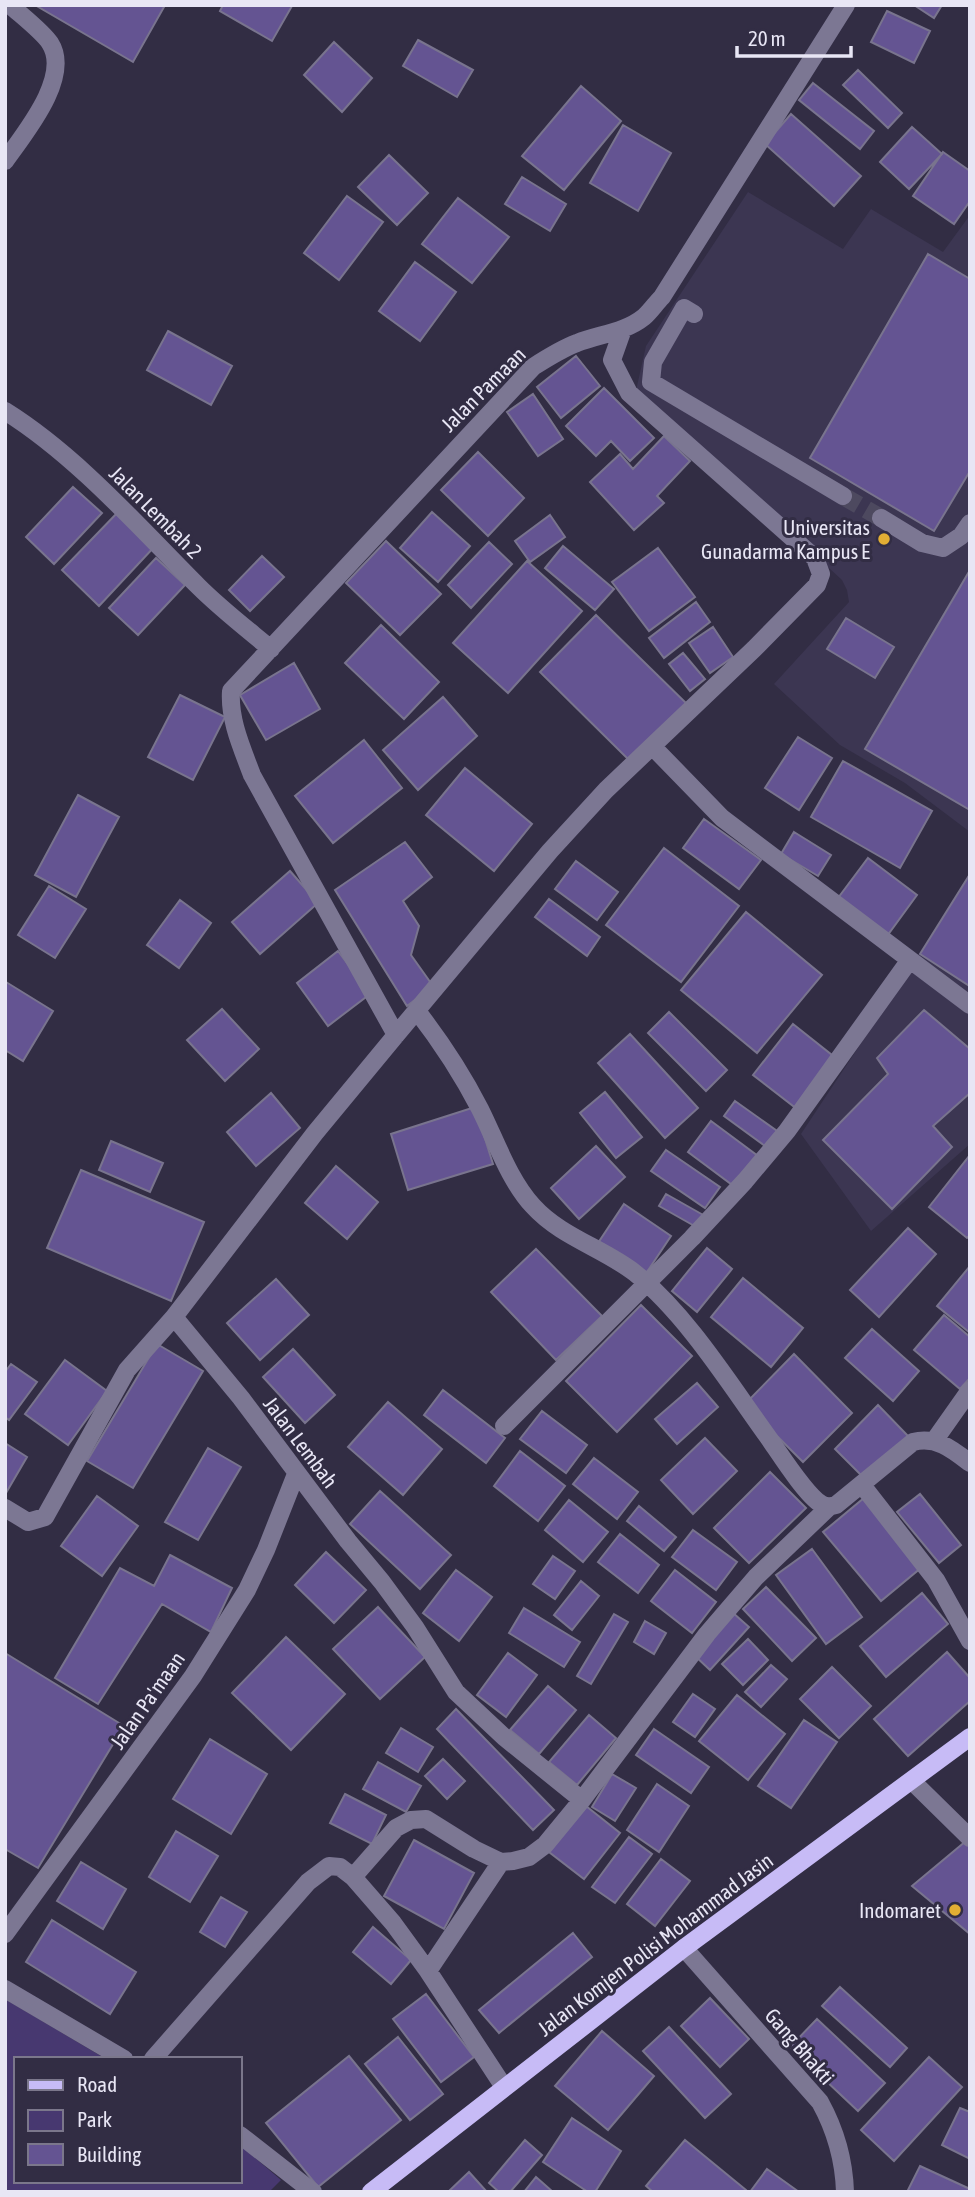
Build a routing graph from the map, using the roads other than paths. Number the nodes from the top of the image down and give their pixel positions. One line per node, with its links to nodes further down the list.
1 (10, 5): 3 (street)
2 (846, 5): 5 (street, Jalan Pamaan)
3 (5, 161)
4 (694, 314): 7 (street)
5 (623, 329): 10 (street, Jalan Pamaan); 11 (street)
6 (5, 411): 10 (street, Jalan Lembah 2)
7 (843, 496)
8 (881, 518): 9 (street)
9 (970, 523)
10 (271, 649): 15 (street, Jalan Pamaan)
11 (653, 747): 12 (street); 14 (street)
12 (909, 961): 13 (street); 16 (street)
13 (970, 1005)
14 (417, 1011): 15 (street); 16 (street)
15 (396, 1035): 17 (street)
16 (646, 1284): 19 (street); 24 (street)
17 (174, 1317): 22 (street, Jalan Lembah); 25 (street)
18 (970, 1390): 20 (street)
19 (504, 1426)
20 (934, 1441): 21 (street); 23 (street)
21 (970, 1462)
22 (296, 1474): 29 (street, Jalan Lembah); 33 (street, Jalan Pa'maan)
23 (862, 1485): 24 (street); 26 (street)
24 (829, 1507): 29 (street)
25 (5, 1508)
26 (970, 1641)
27 (970, 1737): 28 (main road, Jalan Komjen Polisi Mohammad Jasin)
28 (912, 1780): 30 (street); 34 (main road, Jalan Komjen Polisi Mohammad Jasin)
29 (582, 1800): 31 (street)
30 (970, 1838)
31 (501, 1862): 32 (street); 35 (street)
32 (353, 1877): 35 (street); 38 (street)
33 (5, 1934)
34 (684, 1948): 39 (main road, Jalan Komjen Polisi Mohammad Jasin); 43 (street, Gang Bhakti)
35 (428, 1971): 39 (street)
36 (5, 1989): 37 (street)
37 (121, 2057)
38 (155, 2057)
39 (504, 2087): 42 (main road, Jalan Komjen Polisi Mohammad Jasin)
40 (242, 2137): 41 (street)
41 (313, 2192)
42 (371, 2192)
43 (845, 2192)

